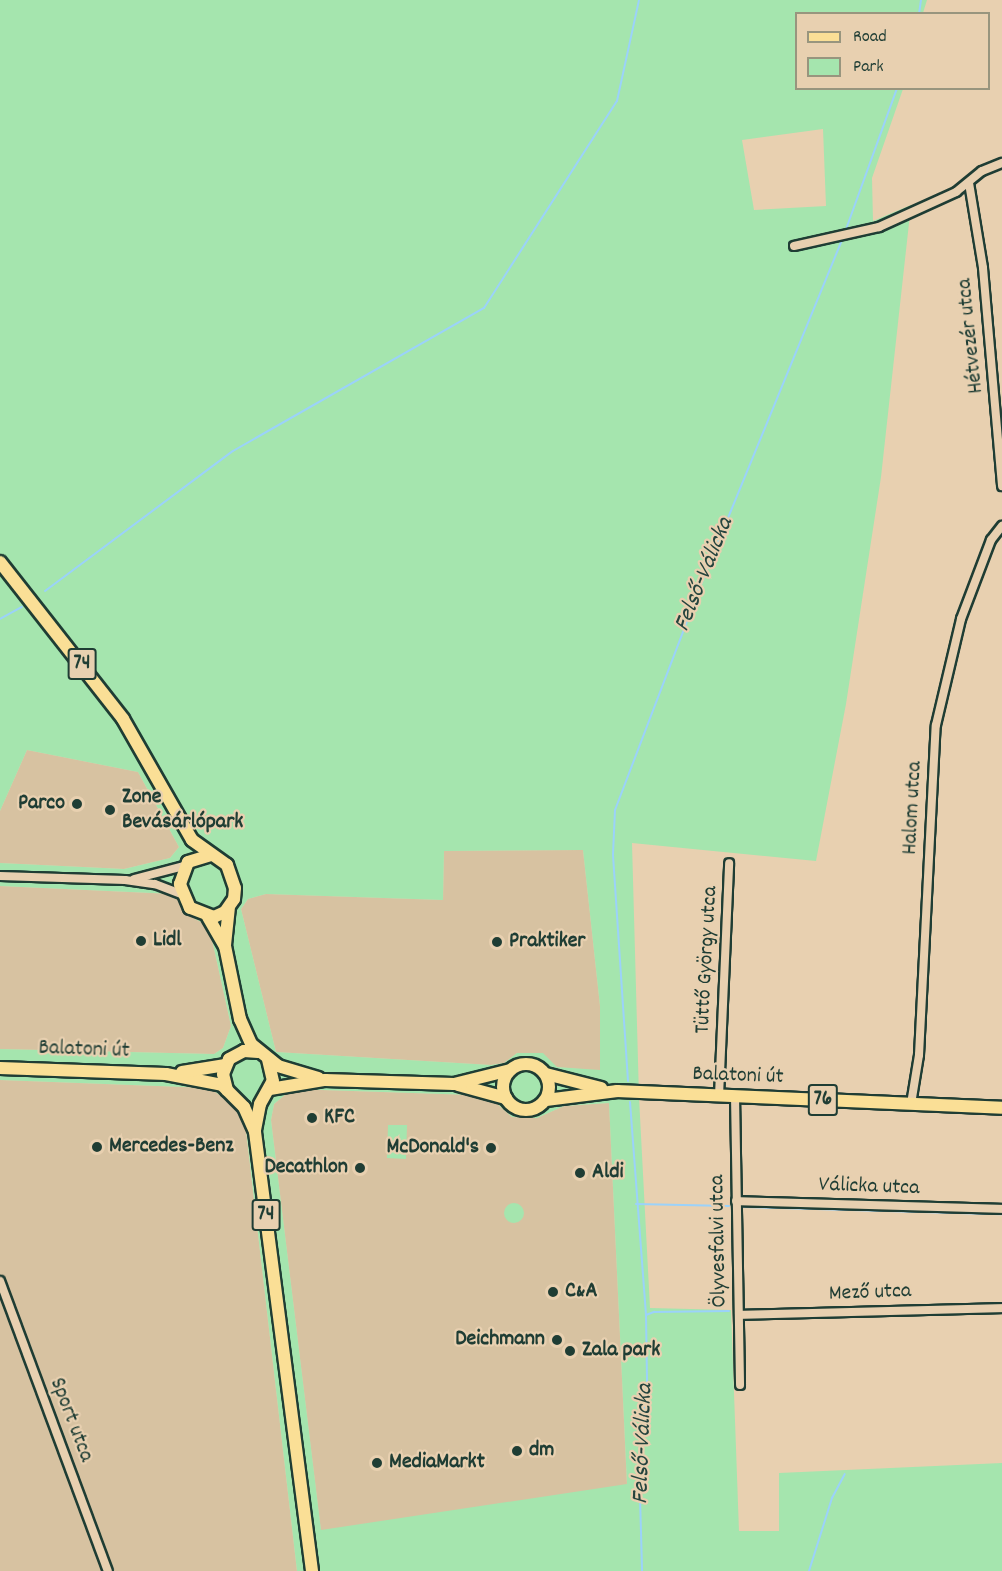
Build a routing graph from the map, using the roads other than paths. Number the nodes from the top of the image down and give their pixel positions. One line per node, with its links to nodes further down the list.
1 (1002, 164): 2 (street)
2 (969, 183): 3 (street); 4 (street, Hétvezér utca)
3 (794, 246)
4 (999, 400): 5 (street, Hétvezér utca)
5 (1002, 486)
6 (1002, 526): 35 (street, Halom utca)
7 (0, 562): 8 (main road, 74)
8 (182, 825): 9 (main road, 74); 11 (main road, 74)
9 (211, 855): 11 (main road); 15 (main road, 74)
10 (729, 863): 31 (street, Tüttő György utca)
11 (186, 864): 13 (street); 14 (main road, 74)
12 (0, 876): 13 (street)
13 (125, 880): 14 (street)
14 (183, 895): 16 (main road, 74)
15 (229, 909): 16 (main road); 17 (main road, 74)
16 (208, 917): 17 (main road, 74)
17 (225, 946): 18 (main road, 74)
18 (240, 1019): 19 (main road, 74); 20 (main road, 74)
19 (234, 1054): 20 (main road); 21 (main road, 74)
20 (263, 1056): 26 (main road, 76); 29 (main road, 74)
21 (225, 1065): 24 (main road, Balatoni út); 30 (main road, 74)
22 (0, 1068): 24 (main road, Balatoni út)
23 (510, 1070): 25 (main road, 76); 27 (main road, 76); 33 (main road)
24 (166, 1074): 30 (main road, Balatoni út)
25 (546, 1074): 28 (main road, Balatoni út / 76); 34 (main road)
26 (325, 1080): 27 (main road, 76); 29 (main road, 76)
27 (454, 1084): 33 (main road, 76)
28 (617, 1091): 31 (main road, Balatoni út / 76); 34 (main road, Balatoni út / 76)
29 (268, 1092): 30 (main road); 37 (main road, 74)
30 (232, 1095): 37 (main road, 74)
31 (718, 1096): 32 (main road, Balatoni út / 76)
32 (735, 1096): 35 (main road, Balatoni út / 76); 38 (street, Ölyvesfalvi utca)
33 (506, 1098): 34 (main road, 76)
34 (546, 1100)
35 (911, 1104): 36 (main road, Balatoni út / 76)
36 (1002, 1108)
37 (255, 1132): 45 (main road, 74)
38 (736, 1201): 39 (street, Válicka utca); 42 (street, Ölyvesfalvi utca)
39 (1002, 1209)
40 (0, 1281): 44 (street, Sport utca)
41 (1002, 1308): 42 (street, Mező utca)
42 (739, 1315): 43 (street, Ölyvesfalvi utca)
43 (740, 1385)
44 (108, 1571)
45 (312, 1571)

